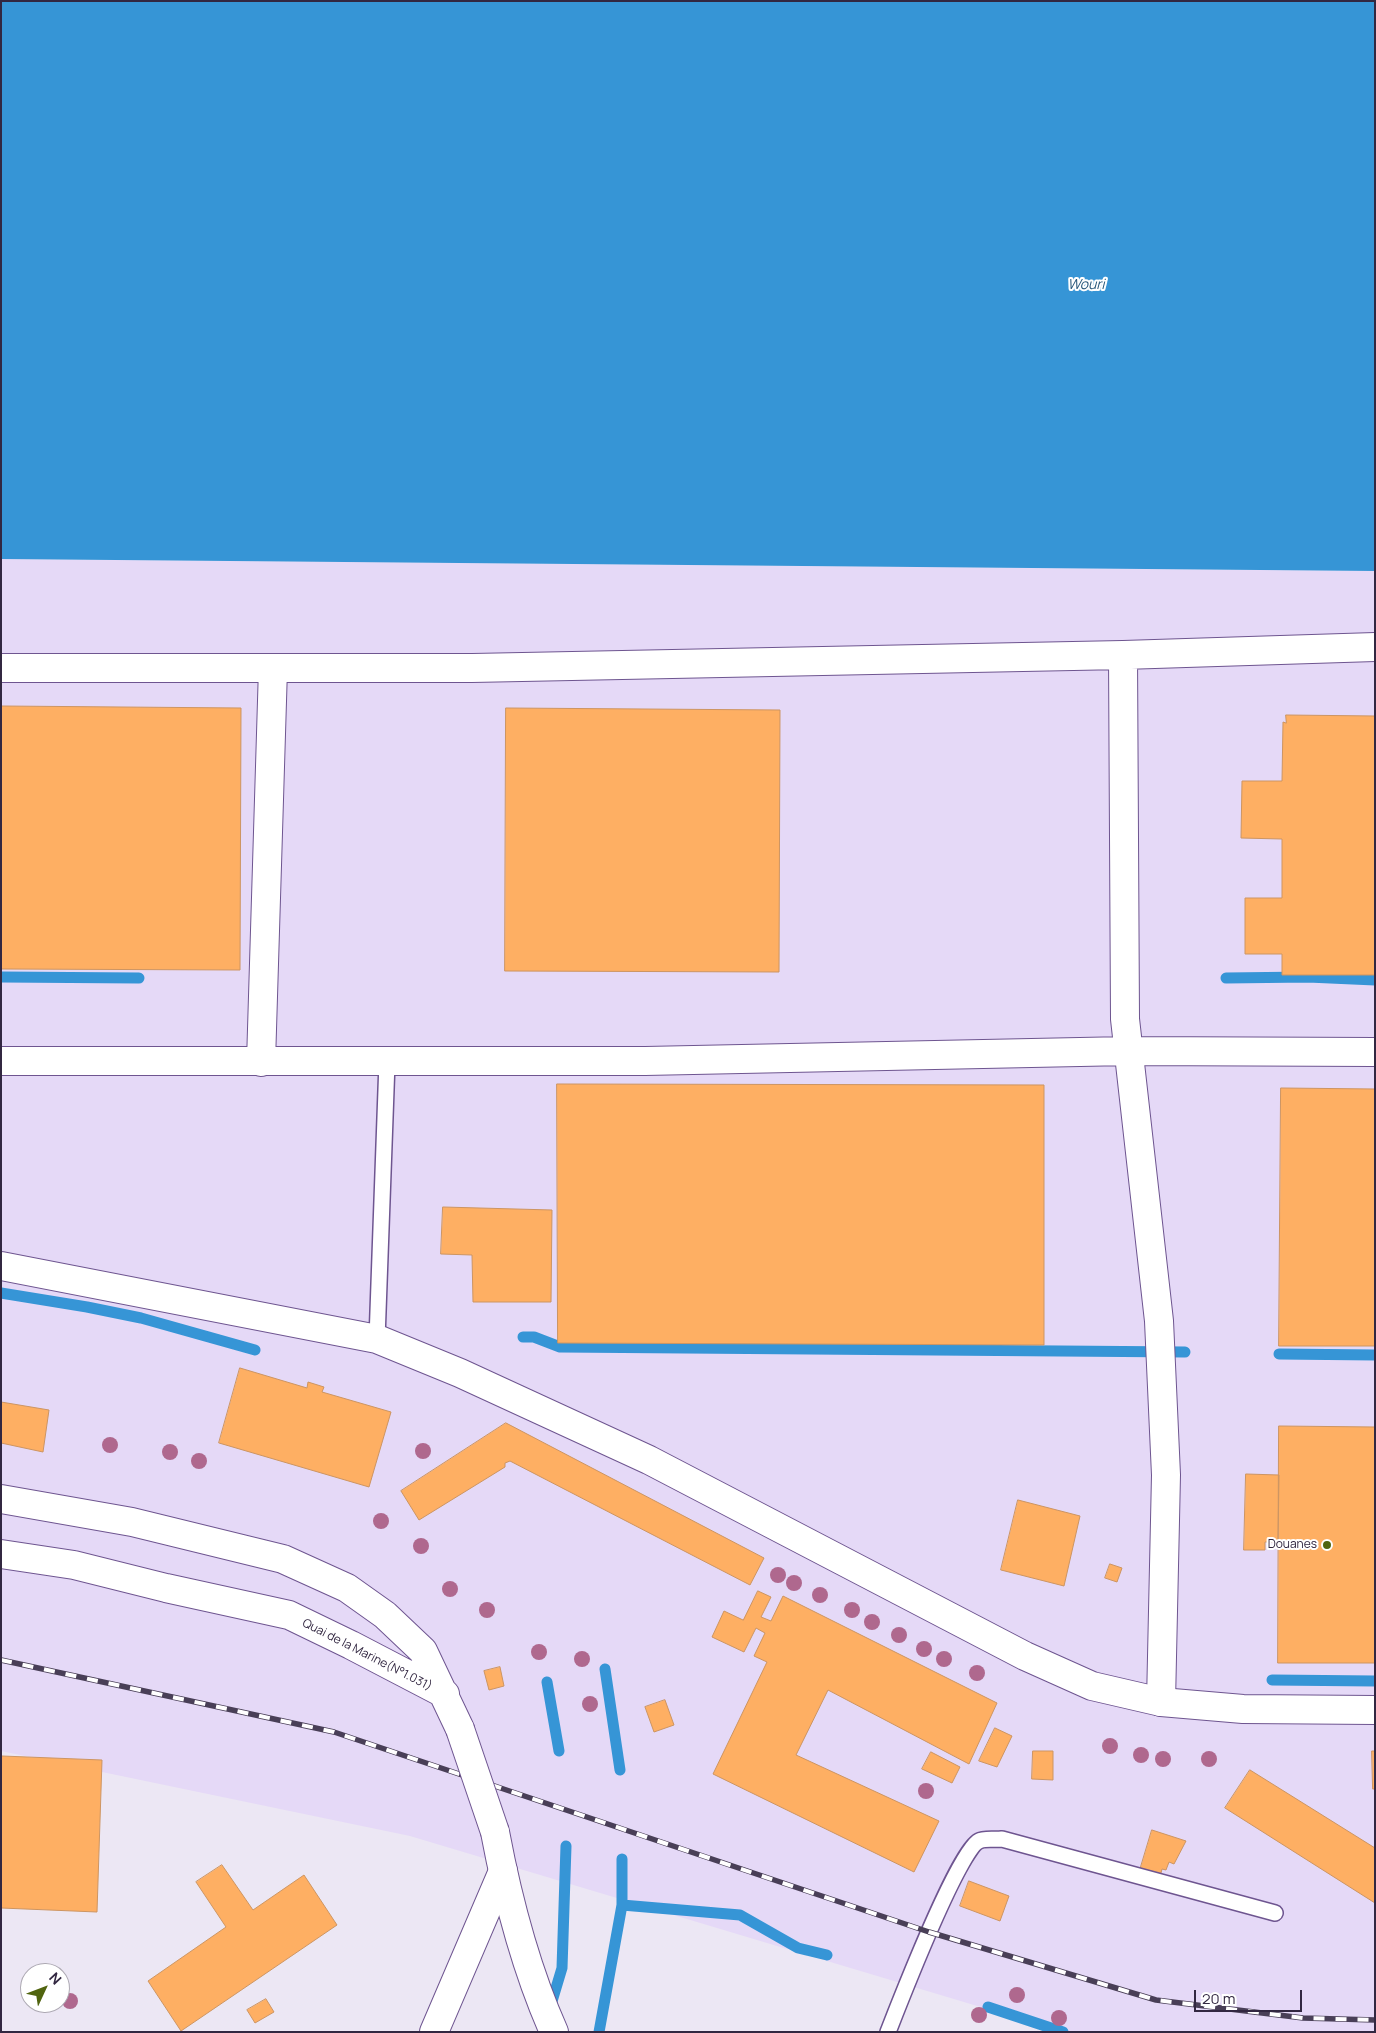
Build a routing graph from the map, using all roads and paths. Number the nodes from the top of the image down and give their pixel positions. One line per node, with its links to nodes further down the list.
1 (1375, 647): 2 (street)
2 (1123, 655): 4 (street); 5 (street)
3 (1, 668): 4 (street)
4 (274, 668): 8 (street)
5 (1128, 1051): 6 (street); 9 (street); 15 (street)
6 (1375, 1052)
7 (1, 1061): 8 (street)
8 (261, 1062): 9 (street)
9 (387, 1062): 11 (lane)
10 (1, 1266): 11 (street)
11 (377, 1339): 15 (street)
12 (1, 1499): 14 (street, Quai de la Marine(N°1.031))
13 (1, 1554): 14 (street, Quai de la Marine(N°1.031))
14 (445, 1694): 17 (street, bridge)
15 (1161, 1702): 16 (street)
16 (1375, 1710)
17 (503, 1871): 19 (street); 20 (street)
18 (1275, 1913): 21 (lane)
19 (434, 2032)
20 (554, 2032)
21 (888, 2032)

